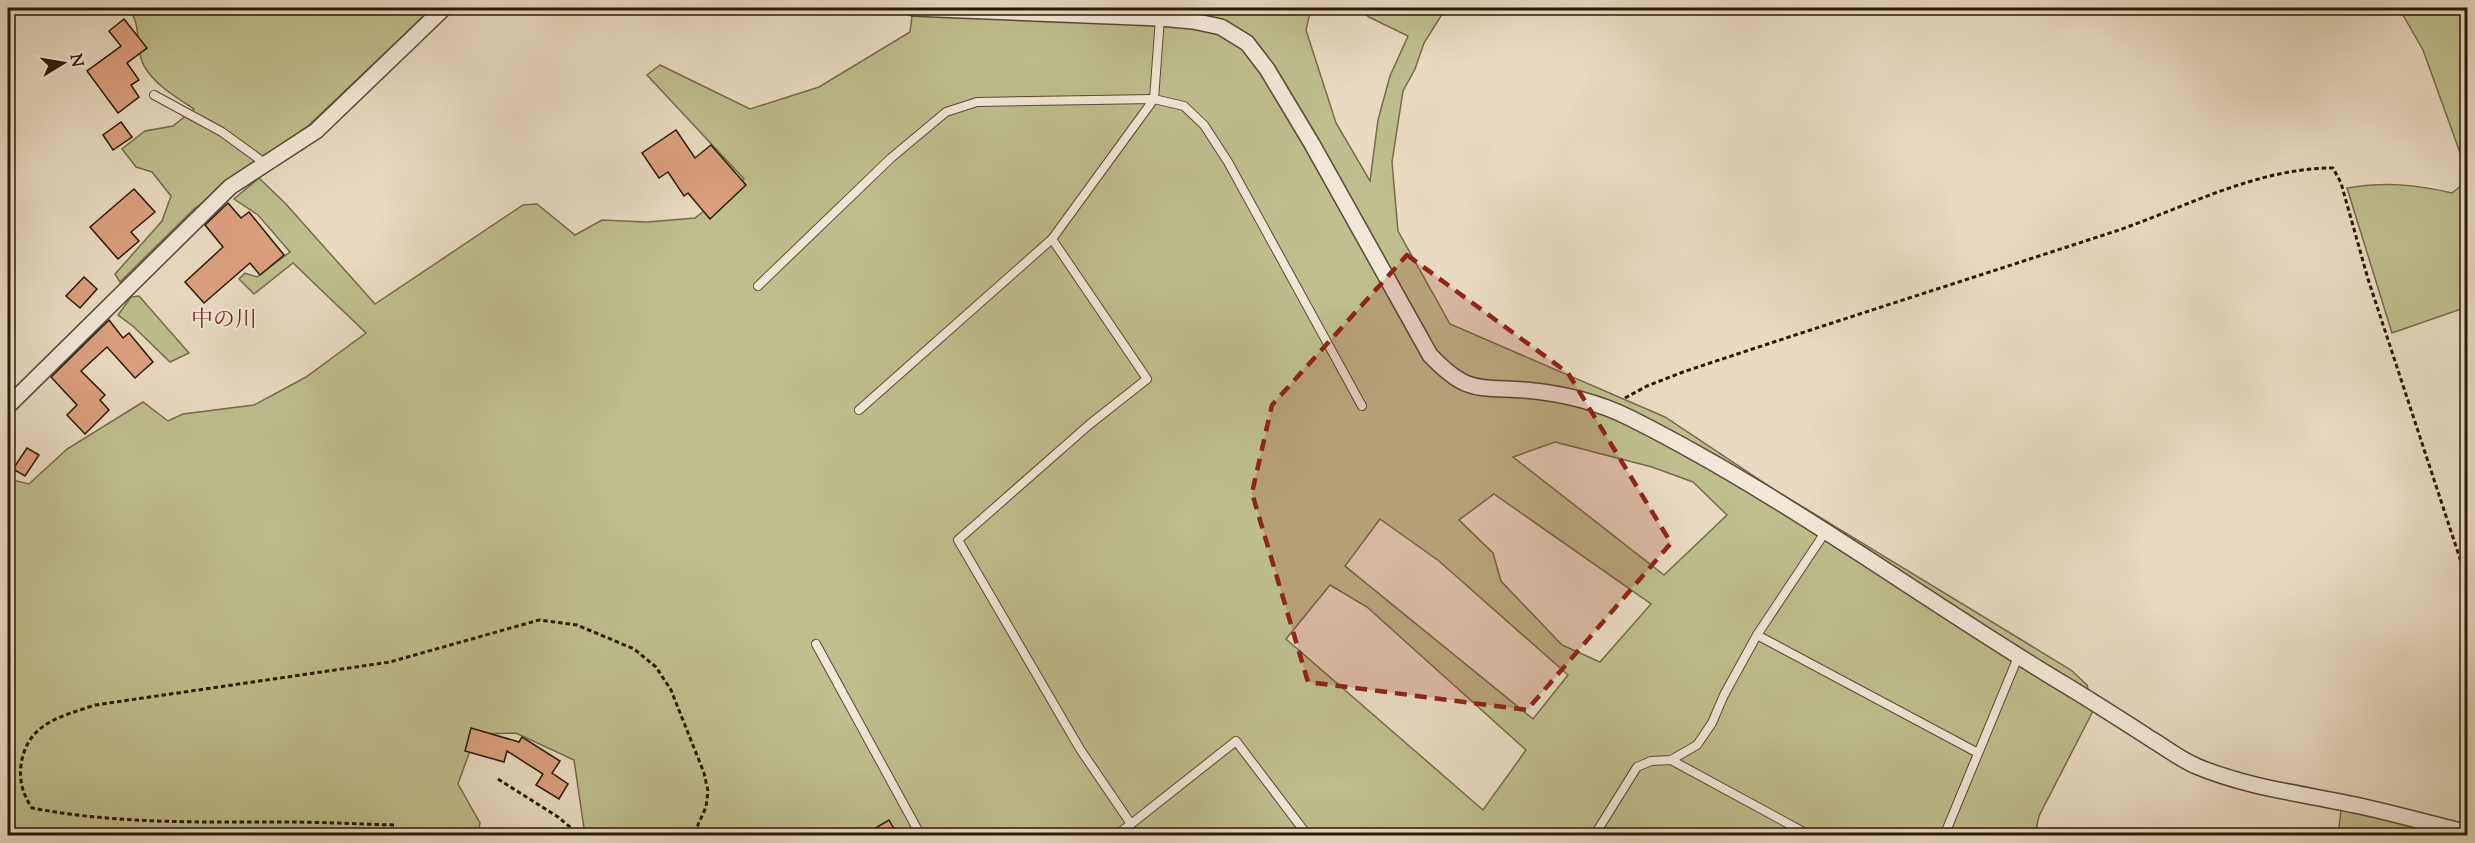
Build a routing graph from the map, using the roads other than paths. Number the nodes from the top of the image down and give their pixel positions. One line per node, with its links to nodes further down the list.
1 (444, 8): 6 (street)
2 (913, 8): 3 (street)
3 (1160, 18): 5 (lane); 12 (street)
4 (154, 95): 6 (lane)
5 (1154, 99): 7 (lane); 8 (lane); 10 (lane)
6 (266, 164): 9 (street)
7 (1052, 239): 11 (lane); 18 (lane)
8 (758, 286)
9 (8, 406)
10 (1362, 406)
11 (860, 410)
12 (1826, 531): 13 (lane); 15 (street)
13 (1757, 635): 16 (lane); 17 (lane)
14 (816, 644): 20 (lane)
15 (2018, 657): 16 (lane); 19 (street)
16 (1978, 753): 25 (lane)
17 (1671, 760): 23 (lane); 24 (lane)
18 (1131, 824): 21 (lane); 22 (lane)
19 (2468, 833)
20 (921, 836)
21 (1115, 836)
22 (1308, 836)
23 (1594, 836)
24 (1811, 836)
25 (1944, 836)

